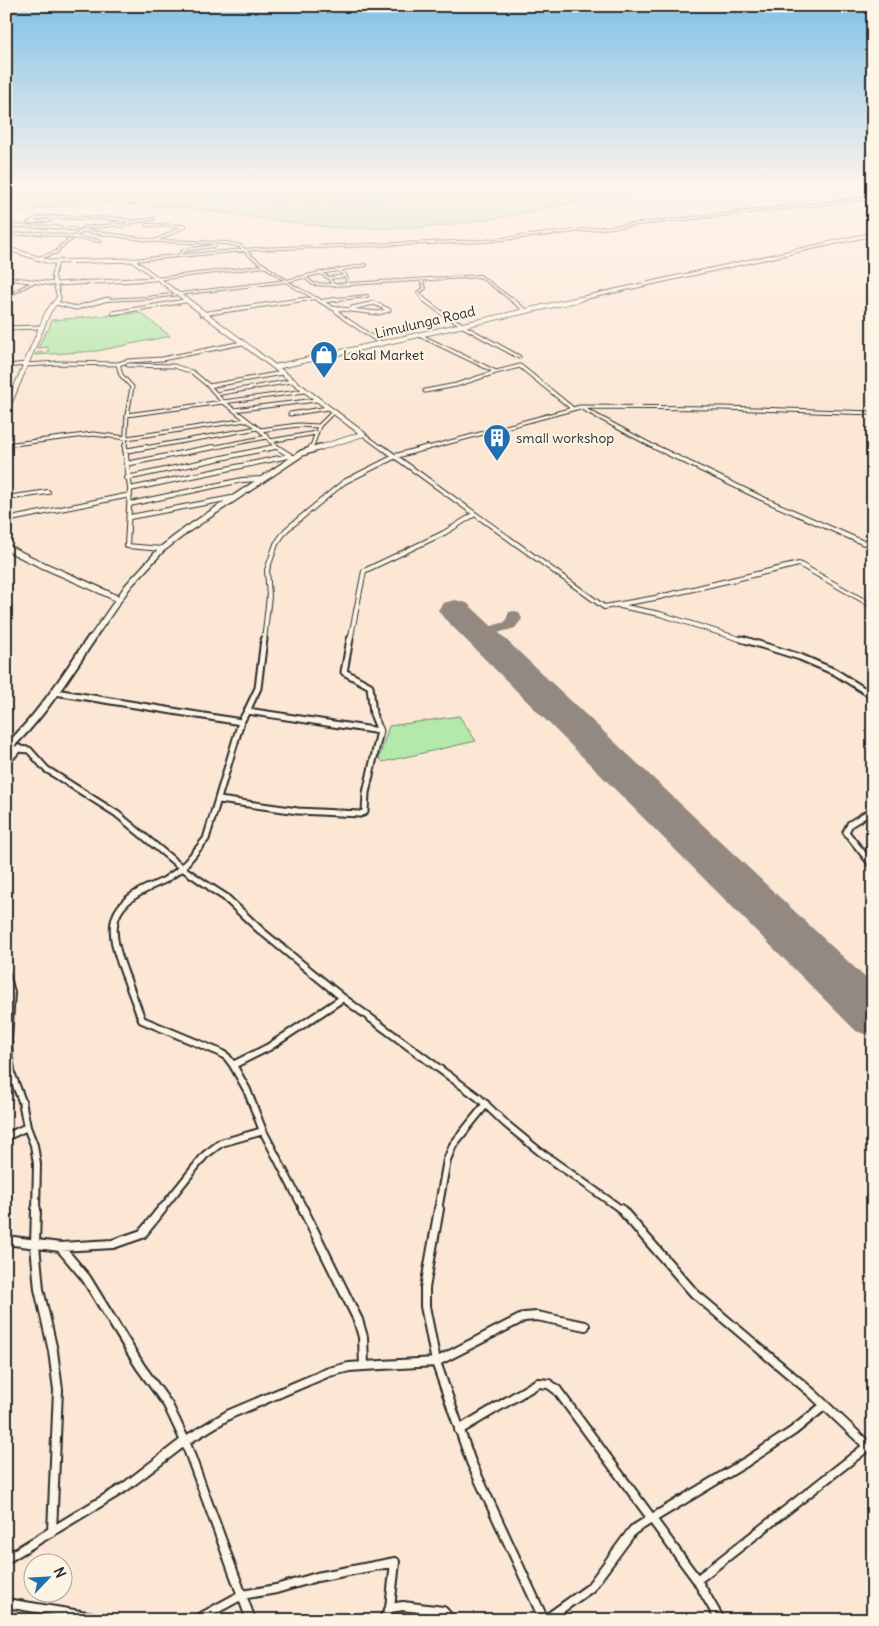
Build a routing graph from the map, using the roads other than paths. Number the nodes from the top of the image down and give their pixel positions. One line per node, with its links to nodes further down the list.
1 (49, 261): 6 (main road)
2 (100, 261): 6 (main road)
3 (134, 261): 14 (main road)
4 (259, 261): 8 (street)
5 (752, 261): 33 (main road, Limulunga Road)
6 (57, 262): 19 (main road)
7 (366, 265): 9 (street)
8 (267, 266): 14 (street); 17 (street)
9 (338, 270): 10 (street); 11 (street)
10 (320, 273): 12 (street); 15 (street)
11 (346, 276): 15 (street); 20 (street)
12 (305, 277): 17 (street); 21 (street)
13 (6, 278): 18 (main road)
14 (154, 278): 19 (main road); 24 (main road)
15 (329, 278): 21 (street)
16 (421, 280): 20 (street); 33 (street); 36 (street)
17 (287, 281): 24 (street); 27 (street)
18 (34, 282): 19 (main road); 23 (street)
19 (56, 284): 30 (main road)
20 (348, 284): 21 (street)
21 (333, 285)
22 (6, 293): 23 (street)
23 (14, 293): 26 (street)
24 (176, 294): 28 (main road); 30 (street)
25 (367, 296): 29 (street)
26 (6, 297)
27 (317, 298): 29 (street); 35 (street)
28 (186, 301): 34 (street); 35 (main road)
29 (324, 301): 31 (street)
30 (56, 303): 38 (main road)
31 (332, 308): 32 (street); 41 (street)
32 (348, 309): 32 (street)
33 (526, 311): 36 (main road, Limulunga Road)
34 (113, 313)
35 (201, 314): 40 (main road)
36 (462, 325): 39 (main road, Limulunga Road); 42 (street)
37 (6, 327): 38 (street)
38 (42, 327): 44 (main road)
39 (419, 335): 41 (main road, Limulunga Road); 48 (street)
40 (242, 343): 43 (street); 46 (main road)
41 (381, 343): 46 (main road, Limulunga Road)
42 (519, 357)
43 (118, 364): 44 (street); 50 (street); 64 (street)
44 (26, 365): 45 (street); 60 (main road)
45 (6, 366)
46 (275, 367): 47 (main road)
47 (282, 372): 49 (main road); 50 (street)
48 (496, 372): 52 (street); 58 (street)
49 (292, 381): 51 (main road); 53 (street)
50 (209, 386): 53 (street)
51 (305, 391): 54 (main road); 55 (street)
52 (425, 391)
53 (216, 394): 55 (street)
54 (316, 400): 56 (main road); 59 (street)
55 (223, 401): 59 (street); 64 (street)
56 (328, 408): 61 (main road); 63 (street)
57 (580, 408): 58 (street); 62 (street); 91 (street)
58 (573, 409): 77 (street)
59 (234, 410): 65 (street)
60 (6, 411)
61 (333, 412): 66 (street); 69 (main road)
62 (873, 413)
63 (290, 414)
64 (128, 415): 71 (street)
65 (246, 420): 67 (street); 71 (street)
66 (319, 426): 67 (street); 68 (street)
67 (259, 429): 70 (street); 76 (street)
68 (316, 434): 72 (street); 75 (street)
69 (363, 434): 75 (main road); 77 (street)
70 (267, 437): 72 (street); 79 (street)
71 (127, 438): 73 (street); 76 (street)
72 (270, 441): 74 (street)
73 (6, 445)
74 (276, 447): 78 (street); 80 (street)
75 (310, 450): 78 (main road)
76 (125, 451): 79 (street)
77 (396, 456): 88 (street); 99 (street)
78 (291, 457): 81 (main road); 82 (street)
79 (126, 464): 80 (street)
80 (128, 478): 82 (street)
81 (262, 479): 85 (main road); 87 (street)
82 (130, 489): 84 (street)
83 (48, 492): 86 (street)
84 (130, 495): 87 (street); 90 (street)
85 (238, 497): 89 (street); 93 (main road)
86 (6, 498)
87 (130, 504): 89 (street)
88 (475, 514): 95 (street); 101 (street)
89 (130, 517): 93 (street)
90 (6, 520)
91 (873, 546)
92 (6, 547): 94 (main road)
93 (162, 549): 94 (main road)
94 (118, 599): 97 (main road)
95 (614, 606): 96 (street); 98 (street)
96 (873, 606)
97 (55, 692): 100 (street); 103 (main road)
98 (873, 696)
99 (248, 711): 100 (street); 101 (street)
100 (241, 722): 105 (street)
101 (380, 731): 105 (street)
102 (19, 748): 103 (street); 104 (street); 108 (street)
103 (7, 749)
104 (6, 763)
105 (219, 800): 108 (street)
106 (873, 810): 107 (street)
107 (873, 866)
108 (182, 868): 111 (street); 112 (street)
109 (6, 974): 110 (street)
110 (9, 992): 114 (street)
111 (343, 998): 112 (street); 113 (street)
112 (233, 1065): 115 (street)
113 (486, 1104): 121 (street); 123 (street)
114 (27, 1127): 116 (street); 118 (street)
115 (263, 1131): 119 (street); 122 (street)
116 (6, 1137)
117 (6, 1240): 118 (street)
118 (35, 1245): 119 (street); 128 (street)
119 (60, 1247): 125 (street)
120 (585, 1326): 121 (street)
121 (436, 1362): 122 (street); 124 (street)
122 (364, 1366): 125 (street)
123 (826, 1405): 126 (street); 127 (street)
124 (459, 1430): 127 (street); 139 (street)
125 (186, 1441): 128 (street); 131 (street)
126 (870, 1449): 130 (street)
127 (652, 1519): 130 (street); 139 (street)
128 (52, 1532): 129 (street)
129 (6, 1559)
130 (696, 1580): 140 (street)
131 (242, 1596): 133 (street); 135 (street); 136 (street)
132 (6, 1603): 134 (street)
133 (390, 1608): 137 (street); 138 (street)
134 (111, 1620)
135 (196, 1620)
136 (251, 1620)
137 (383, 1620)
138 (451, 1620)
139 (545, 1620)
140 (720, 1620)

